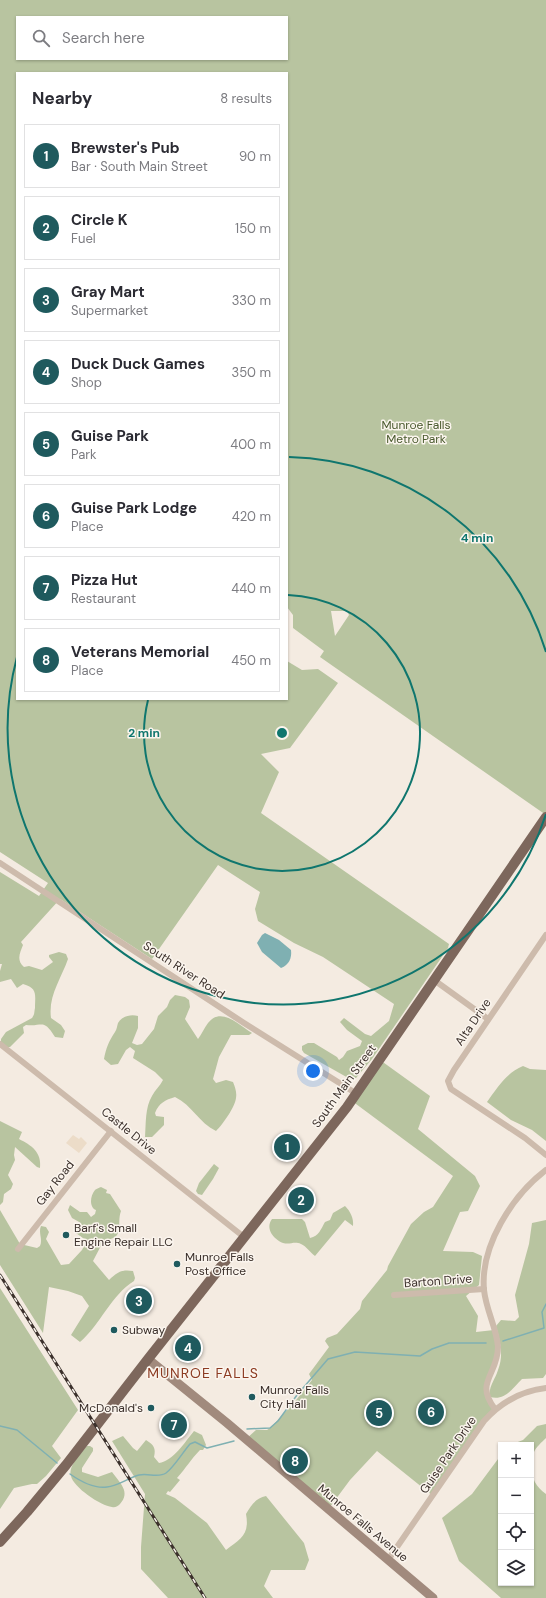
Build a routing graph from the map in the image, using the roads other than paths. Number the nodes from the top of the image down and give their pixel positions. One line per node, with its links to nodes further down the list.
1 (546, 817): 4 (main road, South Main Street)
2 (0, 863): 7 (street, South River Road)
3 (546, 935): 5 (street, Alta Drive)
4 (434, 980): 5 (street); 7 (main road, South Main Street)
5 (488, 1019): 9 (street, Alta Drive)
6 (0, 1044): 8 (street, Castle Drive)
7 (357, 1094): 11 (main road, South Main Street)
8 (111, 1131): 11 (street, Castle Drive); 12 (street, Gay Road)
9 (546, 1155)
10 (546, 1170): 13 (street)
11 (244, 1237): 15 (main road, South Main Street)
12 (18, 1248)
13 (484, 1289): 14 (street, Barton Drive); 17 (street)
14 (394, 1295)
15 (148, 1359): 18 (main road, South Main Street); 19 (street, Munroe Falls Avenue)
16 (546, 1388): 17 (street, Guise Park Drive)
17 (495, 1408): 19 (street, Guise Park Drive)
18 (0, 1542)
19 (388, 1560): 20 (street, Munroe Falls Avenue)
20 (433, 1598)

